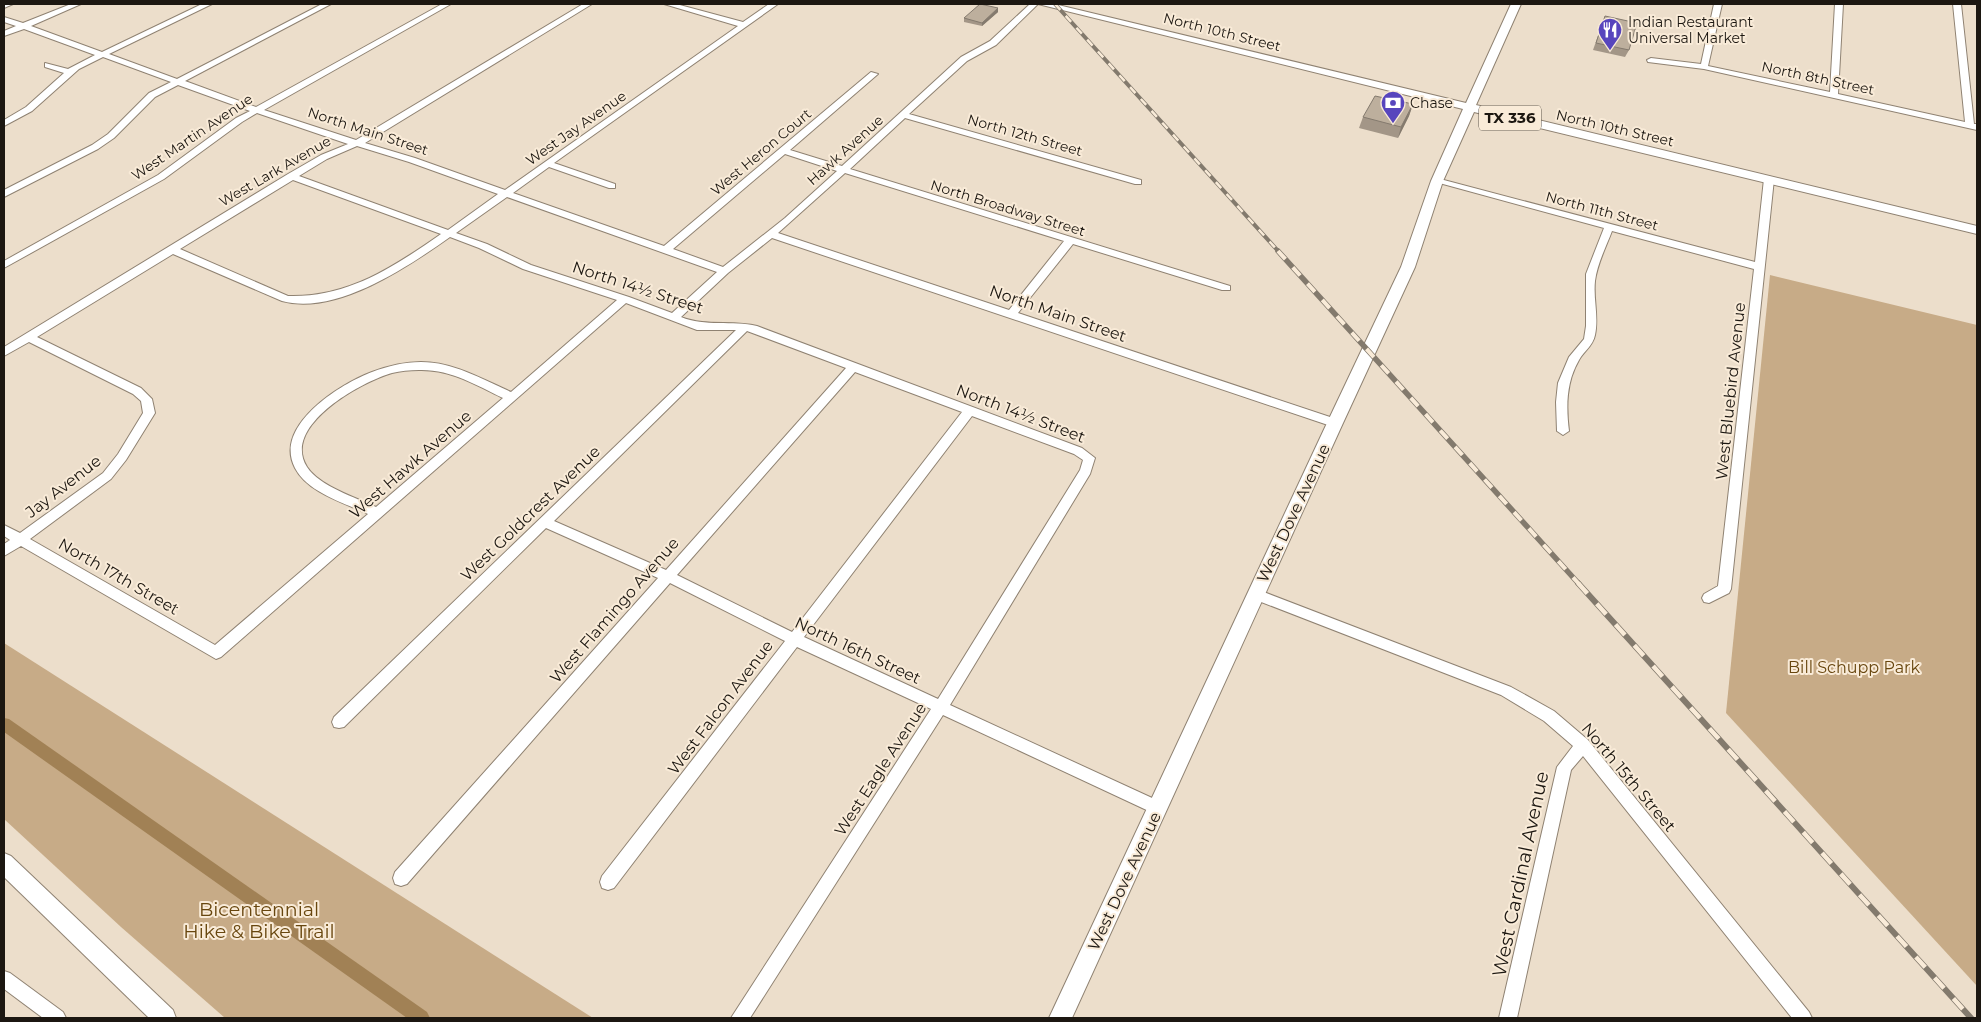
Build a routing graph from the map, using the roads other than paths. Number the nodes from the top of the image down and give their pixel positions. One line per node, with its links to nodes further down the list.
1 (10, 4): 15 (street)
2 (77, 4): 18 (street)
3 (208, 4): 20 (street)
4 (327, 4): 26 (street)
5 (447, 4): 28 (street, West Martin Avenue)
6 (588, 4): 33 (street, West Lark Avenue)
7 (668, 4): 17 (street)
8 (774, 4): 17 (street, West Jay Avenue)
9 (1034, 4): 30 (street, Hawk Avenue)
10 (1043, 4): 29 (main road, North 10th Street / TX 336)
11 (1516, 4): 29 (main road, West Dove Avenue)
12 (1718, 4): 23 (street)
13 (1839, 4): 27 (street)
14 (1957, 4): 32 (street)
15 (4, 6)
16 (4, 19): 18 (street, North Main Street)
17 (745, 25): 35 (street, West Jay Avenue)
18 (22, 26): 19 (street); 20 (street, North Main Street)
19 (4, 34)
20 (101, 54): 24 (street); 26 (street, North Main Street)
21 (1651, 60): 23 (street, North 8th Street)
22 (48, 65): 24 (street)
23 (1704, 67): 27 (street, North 8th Street)
24 (68, 72): 31 (street)
25 (874, 74): 34 (street, West Heron Court)
26 (178, 81): 28 (street, North Main Street); 43 (street)
27 (1834, 96): 32 (street, North 8th Street)
28 (258, 109): 33 (street, North Main Street); 51 (street, West Martin Avenue)
29 (1470, 109): 38 (main road, North 10th Street / TX 336); 39 (main road, West Dove Avenue)
30 (904, 115): 36 (street, Hawk Avenue); 40 (street, North 12th Street)
31 (4, 123)
32 (1974, 126)
33 (358, 143): 37 (street, West Lark Avenue); 42 (street, North Main Street)
34 (783, 151): 36 (street, North Broadway Street); 50 (street, West Heron Court)
35 (548, 164): 41 (street); 42 (street, West Jay Avenue)
36 (843, 170): 47 (street, Hawk Avenue); 48 (street, North Broadway Street)
37 (291, 176): 46 (street, North 14½ Street); 49 (street, West Lark Avenue)
38 (1769, 179): 45 (main road, North 10th Street / TX 336); 52 (street, West Bluebird Avenue)
39 (1437, 181): 44 (street, North 11th Street); 64 (main road, West Dove Avenue)
40 (1138, 182)
41 (612, 186)
42 (507, 193): 46 (street, West Jay Avenue); 50 (street, North Main Street)
43 (4, 194)
44 (1609, 227): 52 (street, North 11th Street); 65 (street)
45 (1977, 230)
46 (450, 234): 49 (street, West Jay Avenue); 55 (street, North 14½ Street)
47 (771, 234): 53 (street, Hawk Avenue); 56 (street, North Main Street)
48 (1069, 242): 54 (street, North Broadway Street); 56 (street)
49 (171, 249): 59 (street, West Lark Avenue)
50 (666, 250): 53 (street, North Main Street)
51 (4, 265)
52 (1760, 267): 74 (street, West Bluebird Avenue)
53 (724, 271): 57 (street, Hawk Avenue)
54 (1226, 288)
55 (625, 299): 57 (street, North 14½ Street); 62 (street, West Hawk Avenue)
56 (1012, 314): 64 (street, North Main Street)
57 (673, 318): 58 (street, North 14½ Street)
58 (745, 327): 61 (street, North 14½ Street); 68 (street, West Goldcrest Avenue)
59 (28, 337): 60 (street, West Lark Avenue); 70 (street, Jay Avenue)
60 (4, 352)
61 (854, 366): 63 (street, North 14½ Street); 72 (street, West Flamingo Avenue)
62 (512, 397): 67 (street, West Hawk Avenue); 67 (street)
63 (970, 410): 66 (street, North 14½ Street); 75 (street, West Falcon Avenue)
64 (1335, 424): 73 (main road, West Dove Avenue)
65 (1563, 431)
66 (1089, 458): 77 (street, West Eagle Avenue)
67 (378, 513): 76 (street, West Hawk Avenue)
68 (544, 522): 72 (street, North 16th Street); 78 (street, West Goldcrest Avenue)
69 (4, 530): 70 (street, North 17th Street)
70 (20, 540): 71 (street, Jay Avenue); 76 (street, North 17th Street)
71 (4, 551)
72 (667, 576): 75 (street, North 16th Street); 82 (street, West Flamingo Avenue)
73 (1256, 594): 79 (street, North 15th Street); 80 (main road, West Dove Avenue)
74 (1709, 598)
75 (794, 639): 77 (street, North 16th Street); 83 (street, West Falcon Avenue)
76 (216, 653)
77 (940, 708): 80 (street, North 16th Street); 87 (street, West Eagle Avenue)
78 (339, 722)
79 (1583, 745): 89 (street, West Cardinal Avenue); 90 (street, North 15th Street)
80 (1158, 808): 88 (main road, West Dove Avenue)
81 (4, 863): 86 (main road)
82 (401, 878)
83 (608, 882)
84 (4, 980): 85 (street)
85 (57, 1018)
86 (166, 1018)
87 (740, 1018)
88 (1060, 1018)
89 (1508, 1018)
90 (1803, 1018)

